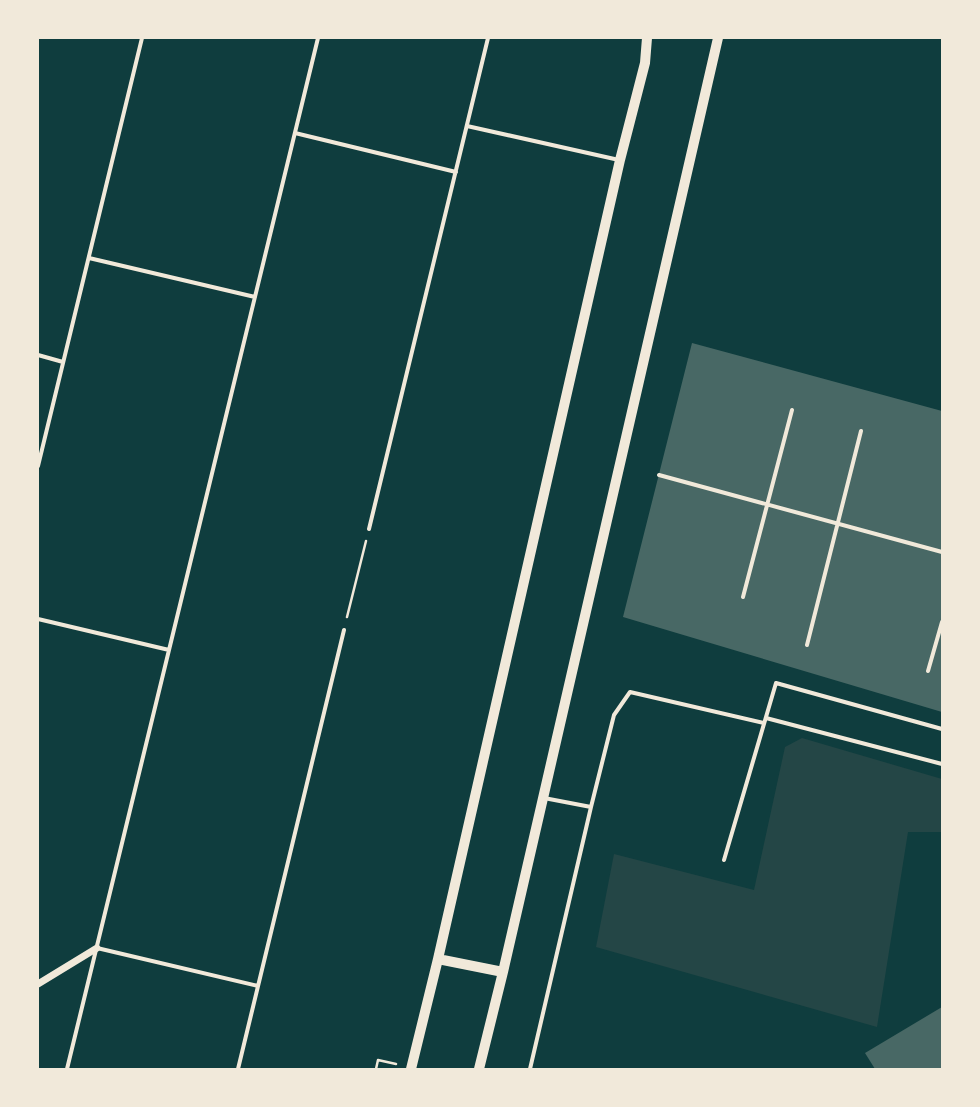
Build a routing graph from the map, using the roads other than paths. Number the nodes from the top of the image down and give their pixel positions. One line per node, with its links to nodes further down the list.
1 (142, 38): 10 (street)
2 (318, 38): 7 (street)
3 (488, 38): 6 (street)
4 (647, 38): 8 (main road)
5 (718, 38): 33 (main road)
6 (467, 126): 8 (street); 9 (street)
7 (295, 133): 9 (street); 11 (street)
8 (620, 160): 37 (main road)
9 (456, 172): 20 (street)
10 (89, 258): 11 (street); 13 (street)
11 (255, 297): 27 (street)
12 (38, 356): 13 (street)
13 (64, 362): 16 (street)
14 (792, 410): 18 (street)
15 (861, 431): 19 (street)
16 (38, 466)
17 (659, 475): 18 (street)
18 (768, 504): 19 (street); 22 (street)
19 (838, 523): 21 (street); 26 (street)
20 (369, 529)
21 (942, 552)
22 (743, 597)
23 (38, 619): 27 (street)
24 (942, 622): 28 (street)
25 (344, 630): 40 (street)
26 (807, 645)
27 (169, 650): 36 (street)
28 (928, 671)
29 (766, 718): 30 (street); 31 (street); 32 (street)
30 (764, 723): 34 (street); 35 (street)
31 (942, 729)
32 (942, 764)
33 (544, 798): 34 (street); 38 (main road)
34 (591, 807): 45 (street)
35 (724, 860)
36 (97, 948): 39 (street); 40 (street); 41 (street)
37 (438, 959): 38 (main road); 43 (main road)
38 (503, 972): 44 (main road)
39 (38, 984)
40 (258, 986): 42 (street)
41 (67, 1069)
42 (238, 1069)
43 (411, 1069)
44 (479, 1069)
45 (530, 1069)

